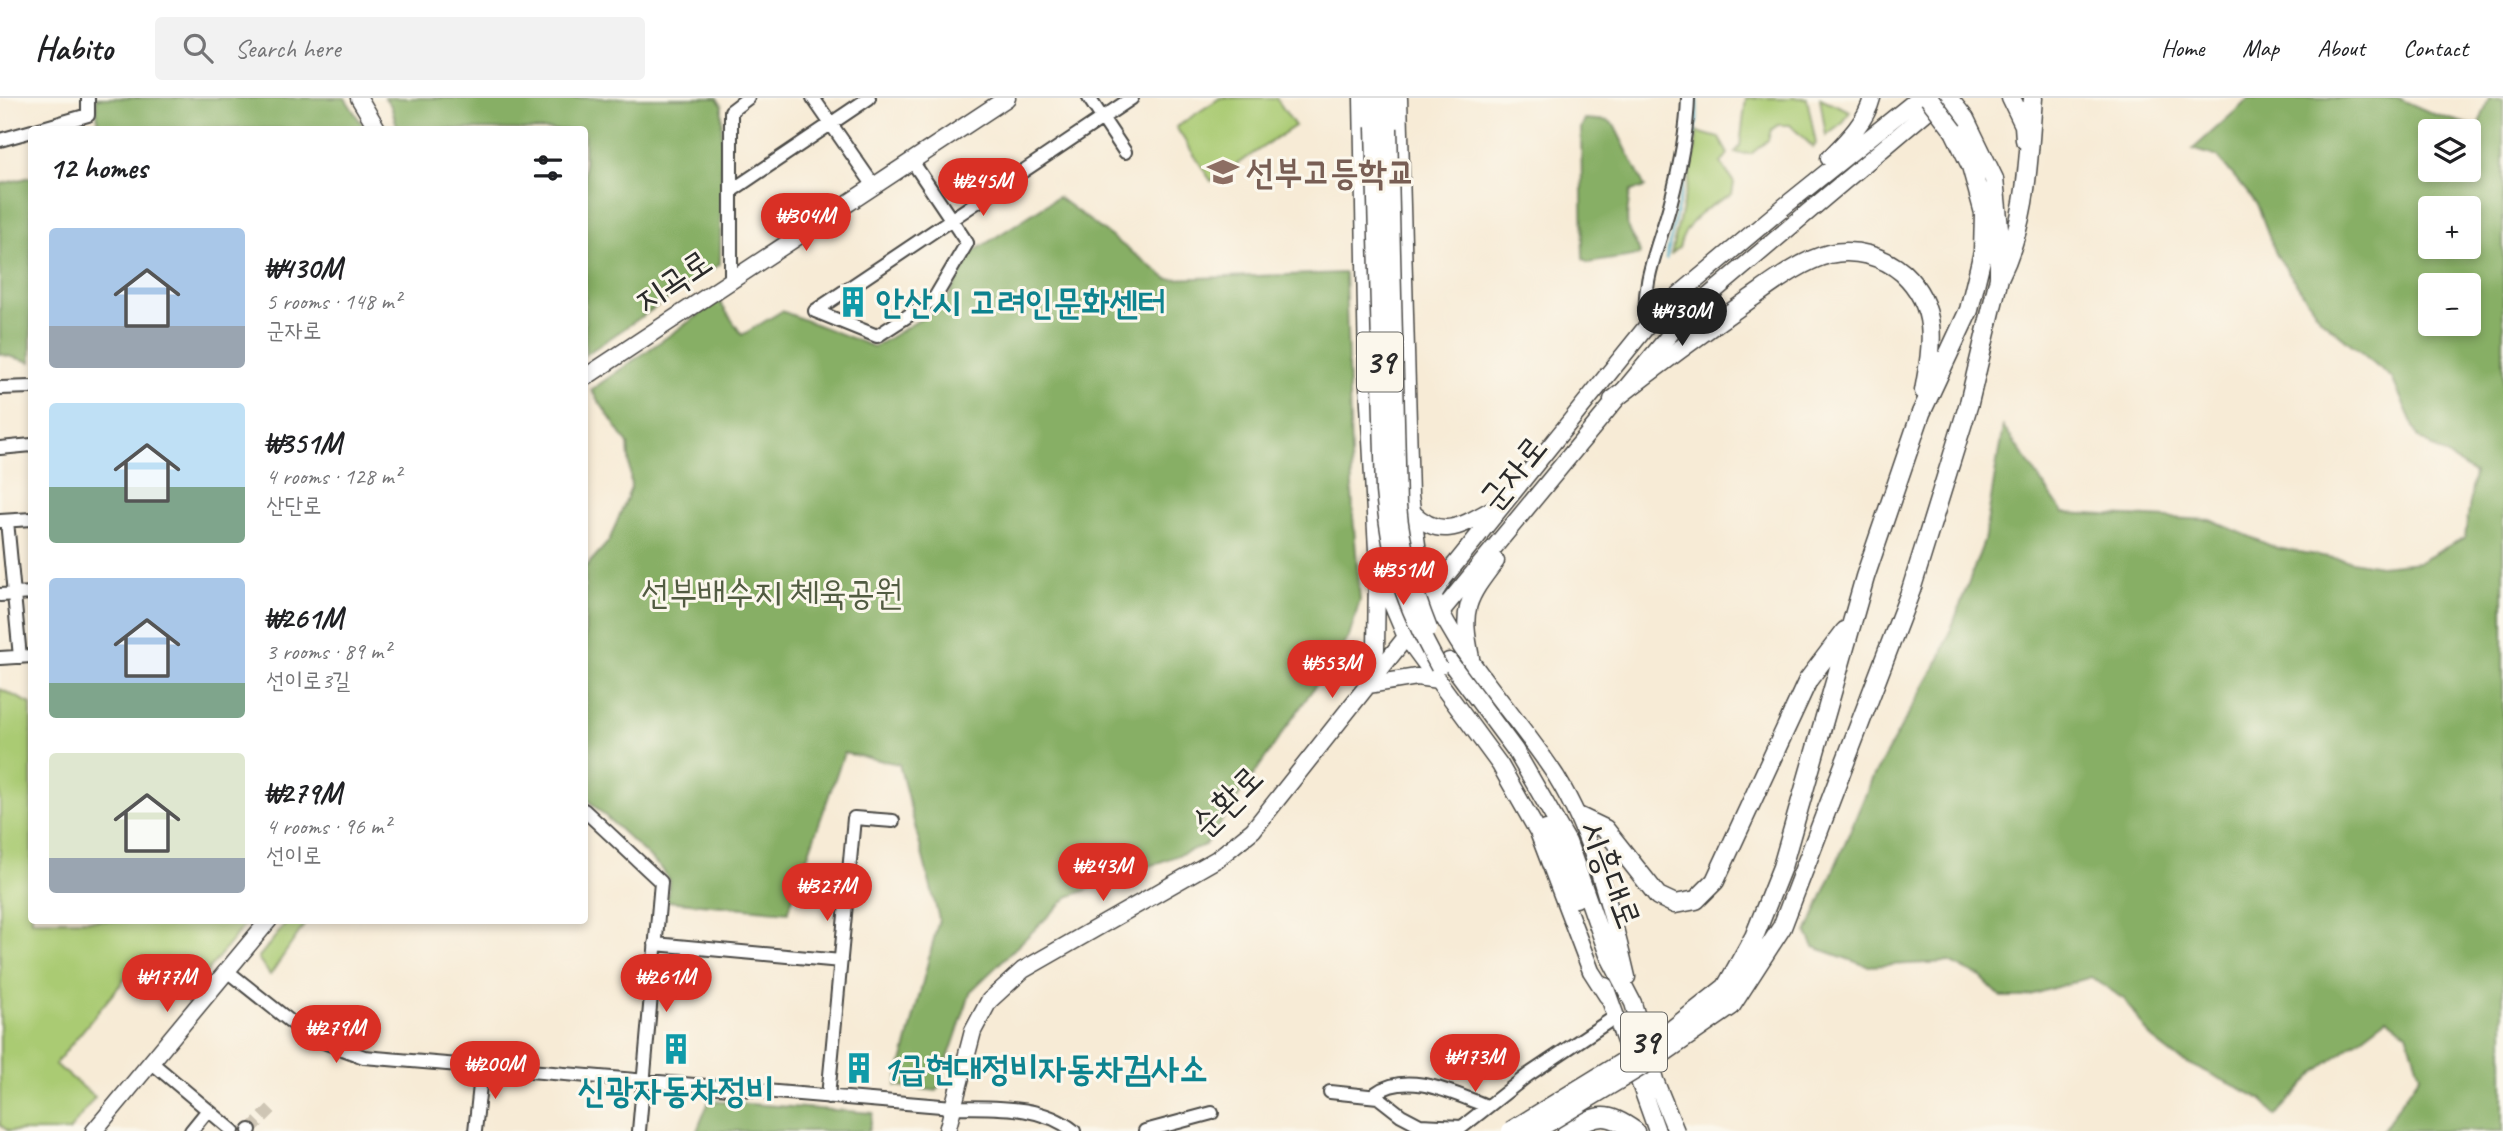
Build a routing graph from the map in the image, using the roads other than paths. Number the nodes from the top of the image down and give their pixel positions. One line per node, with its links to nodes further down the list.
1 (88, 98): 23 (street)
2 (359, 98): 24 (main road)
3 (748, 98): 32 (street)
4 (813, 98): 21 (street)
5 (869, 98): 21 (street)
6 (1007, 98): 29 (main road, 지곡로)
7 (1089, 98): 20 (street)
8 (1132, 98): 20 (street)
9 (1362, 98): 50 (main road)
10 (1374, 98): 25 (main road, 39)
11 (1688, 98): 37 (street)
12 (1872, 98): 33 (main road)
13 (1919, 98): 33 (main road, 군자로)
14 (1929, 98): 22 (highway, bridge)
15 (1943, 98): 41 (main road, 군자로)
16 (1948, 98): 22 (highway)
17 (2011, 98): 30 (highway)
18 (2033, 98): 30 (highway)
19 (1397, 99): 25 (main road, 39); 47 (main road)
20 (1102, 118): 28 (street); 34 (street)
21 (831, 124): 31 (street); 32 (street)
22 (1959, 125): 35 (highway); 42 (highway)
23 (48, 126)
24 (376, 126)
25 (1382, 127): 65 (main road, 39, bridge)
26 (28, 132): 27 (street)
27 (0, 140)
28 (1125, 152)
29 (912, 161): 31 (main road, 지곡로); 34 (street)
30 (2029, 172): 35 (highway)
31 (874, 186): 36 (main road, 지곡로)
32 (730, 191): 36 (street)
33 (1786, 205): 37 (main road, 군자로)
34 (951, 219): 34 (street)
35 (1999, 278): 78 (highway)
36 (731, 280): 38 (main road, 지곡로)
37 (1647, 326): 45 (main road, 군자로)
38 (588, 375)
39 (28, 387): 40 (street)
40 (0, 388)
41 (1613, 400): 42 (highway); 46 (main road, 군자로)
42 (1921, 413): 60 (highway)
43 (28, 446): 44 (street)
44 (0, 448)
45 (1506, 502): 47 (main road); 52 (main road, 군자로)
46 (1528, 505): 54 (main road, 군자로); 64 (main road)
47 (1412, 512): 51 (main road)
48 (28, 519): 49 (street)
49 (4, 521): 56 (street)
50 (1377, 546): 53 (main road); 66 (main road)
51 (1419, 559): 53 (main road); 58 (main road)
52 (1455, 565): 54 (main road); 58 (main road, 군자로)
53 (1382, 569): 61 (main road)
54 (1469, 578): 59 (main road, 군자로)
55 (28, 593): 56 (street)
56 (14, 594): 57 (street); 62 (street)
57 (0, 595)
58 (1431, 597): 59 (main road); 61 (main road, 군자로)
59 (1439, 612): 61 (main road, 군자로); 64 (main road)
60 (1852, 623): 68 (highway); 78 (highway)
61 (1406, 637): 65 (main road); 66 (main road, 순환로)
62 (26, 656): 63 (street)
63 (0, 658)
64 (1470, 662): 65 (main road); 68 (main road)
65 (1442, 669): 66 (main road); 72 (main road, 시흥대로 / 39); 75 (main road)
66 (1368, 685): 86 (main road, 순환로)
67 (588, 814): 71 (street)
68 (1580, 817): 76 (main road)
69 (893, 821): 73 (street)
70 (266, 924): 74 (main road)
71 (655, 944): 73 (street); 81 (street)
72 (1602, 956): 75 (main road, 시흥대로 / 39); 76 (main road, 시흥대로 / 39)
73 (841, 961): 84 (street)
74 (227, 971): 79 (main road); 80 (street)
75 (1607, 996): 77 (main road, 시흥대로 / 39)
76 (1633, 1003): 102 (main road, 시흥대로 / 39)
77 (1615, 1017): 85 (street); 101 (main road, 시흥대로 / 39)
78 (1661, 1047): 97 (highway, bridge); 98 (highway, bridge)
79 (151, 1062): 87 (street); 89 (main road)
80 (482, 1067): 81 (street); 92 (street)
81 (643, 1081): 84 (street); 93 (street)
82 (1331, 1092): 85 (street)
83 (1376, 1093): 85 (street)
84 (828, 1097): 86 (street)
85 (1487, 1106)
86 (953, 1107): 94 (main road, 순환로); 95 (street)
87 (208, 1110): 90 (street); 91 (street)
88 (1212, 1113): 96 (street)
89 (94, 1131)
90 (191, 1131)
91 (233, 1131)
92 (475, 1131)
93 (639, 1131)
94 (947, 1131)
95 (1074, 1131)
96 (1145, 1131)
97 (1511, 1131)
98 (1534, 1131)
99 (1567, 1131): 100 (highway)
100 (1635, 1131)
101 (1657, 1131)
102 (1676, 1131)

